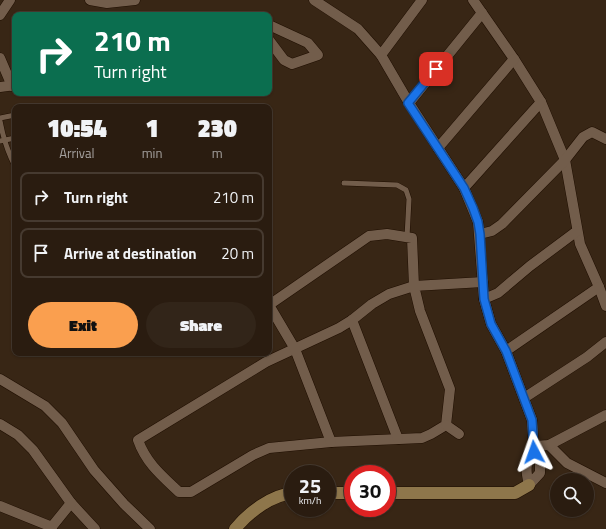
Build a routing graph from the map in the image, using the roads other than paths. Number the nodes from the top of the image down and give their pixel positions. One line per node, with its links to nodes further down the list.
1 (10, 0): 8 (street)
2 (90, 0): 3 (street)
3 (136, 0)
4 (314, 0): 11 (street)
5 (422, 0): 11 (street)
6 (473, 0): 7 (street)
7 (482, 13): 13 (street); 18 (street)
8 (0, 14)
9 (272, 26): 10 (street)
10 (272, 44)
11 (381, 55): 18 (street)
12 (0, 58): 14 (street)
13 (514, 59): 17 (street); 24 (street)
14 (12, 82)
15 (12, 86): 16 (street)
16 (0, 87)
17 (541, 102): 25 (street); 28 (street)
18 (408, 103): 24 (street)
19 (12, 115): 20 (lane)
20 (0, 119): 23 (lane)
21 (12, 138): 23 (lane)
22 (606, 139): 25 (street)
23 (2, 140): 26 (lane)
24 (438, 148): 28 (street)
25 (565, 160): 29 (street); 30 (street)
26 (12, 161)
27 (344, 183): 31 (lane)
28 (464, 188): 30 (street)
29 (577, 230): 34 (street); 35 (street)
30 (480, 234): 32 (street)
31 (407, 237): 33 (street); 36 (street)
32 (483, 282): 33 (street); 35 (street)
33 (414, 286): 39 (street); 47 (street)
34 (599, 287): 37 (street); 42 (street)
35 (484, 299): 42 (street)
36 (272, 303)
37 (606, 306)
38 (272, 310): 41 (street)
39 (352, 320): 41 (street); 49 (street)
40 (606, 342): 44 (street)
41 (295, 349): 50 (street); 50 (street)
42 (506, 351): 44 (street)
43 (0, 379): 61 (street)
44 (524, 398): 52 (street)
45 (606, 415): 51 (street)
46 (0, 424): 57 (street)
47 (446, 425): 48 (street); 49 (street)
48 (459, 434)
49 (398, 439): 50 (street)
50 (331, 442)
51 (549, 445): 52 (street); 53 (street)
52 (534, 449): 54 (street)
53 (606, 483)
54 (529, 485): 55 (street)
55 (396, 493)
56 (284, 496): 62 (street)
57 (70, 503): 59 (street); 60 (street)
58 (0, 506): 59 (street)
59 (51, 528)
60 (95, 529)
61 (150, 529)
62 (235, 529)

